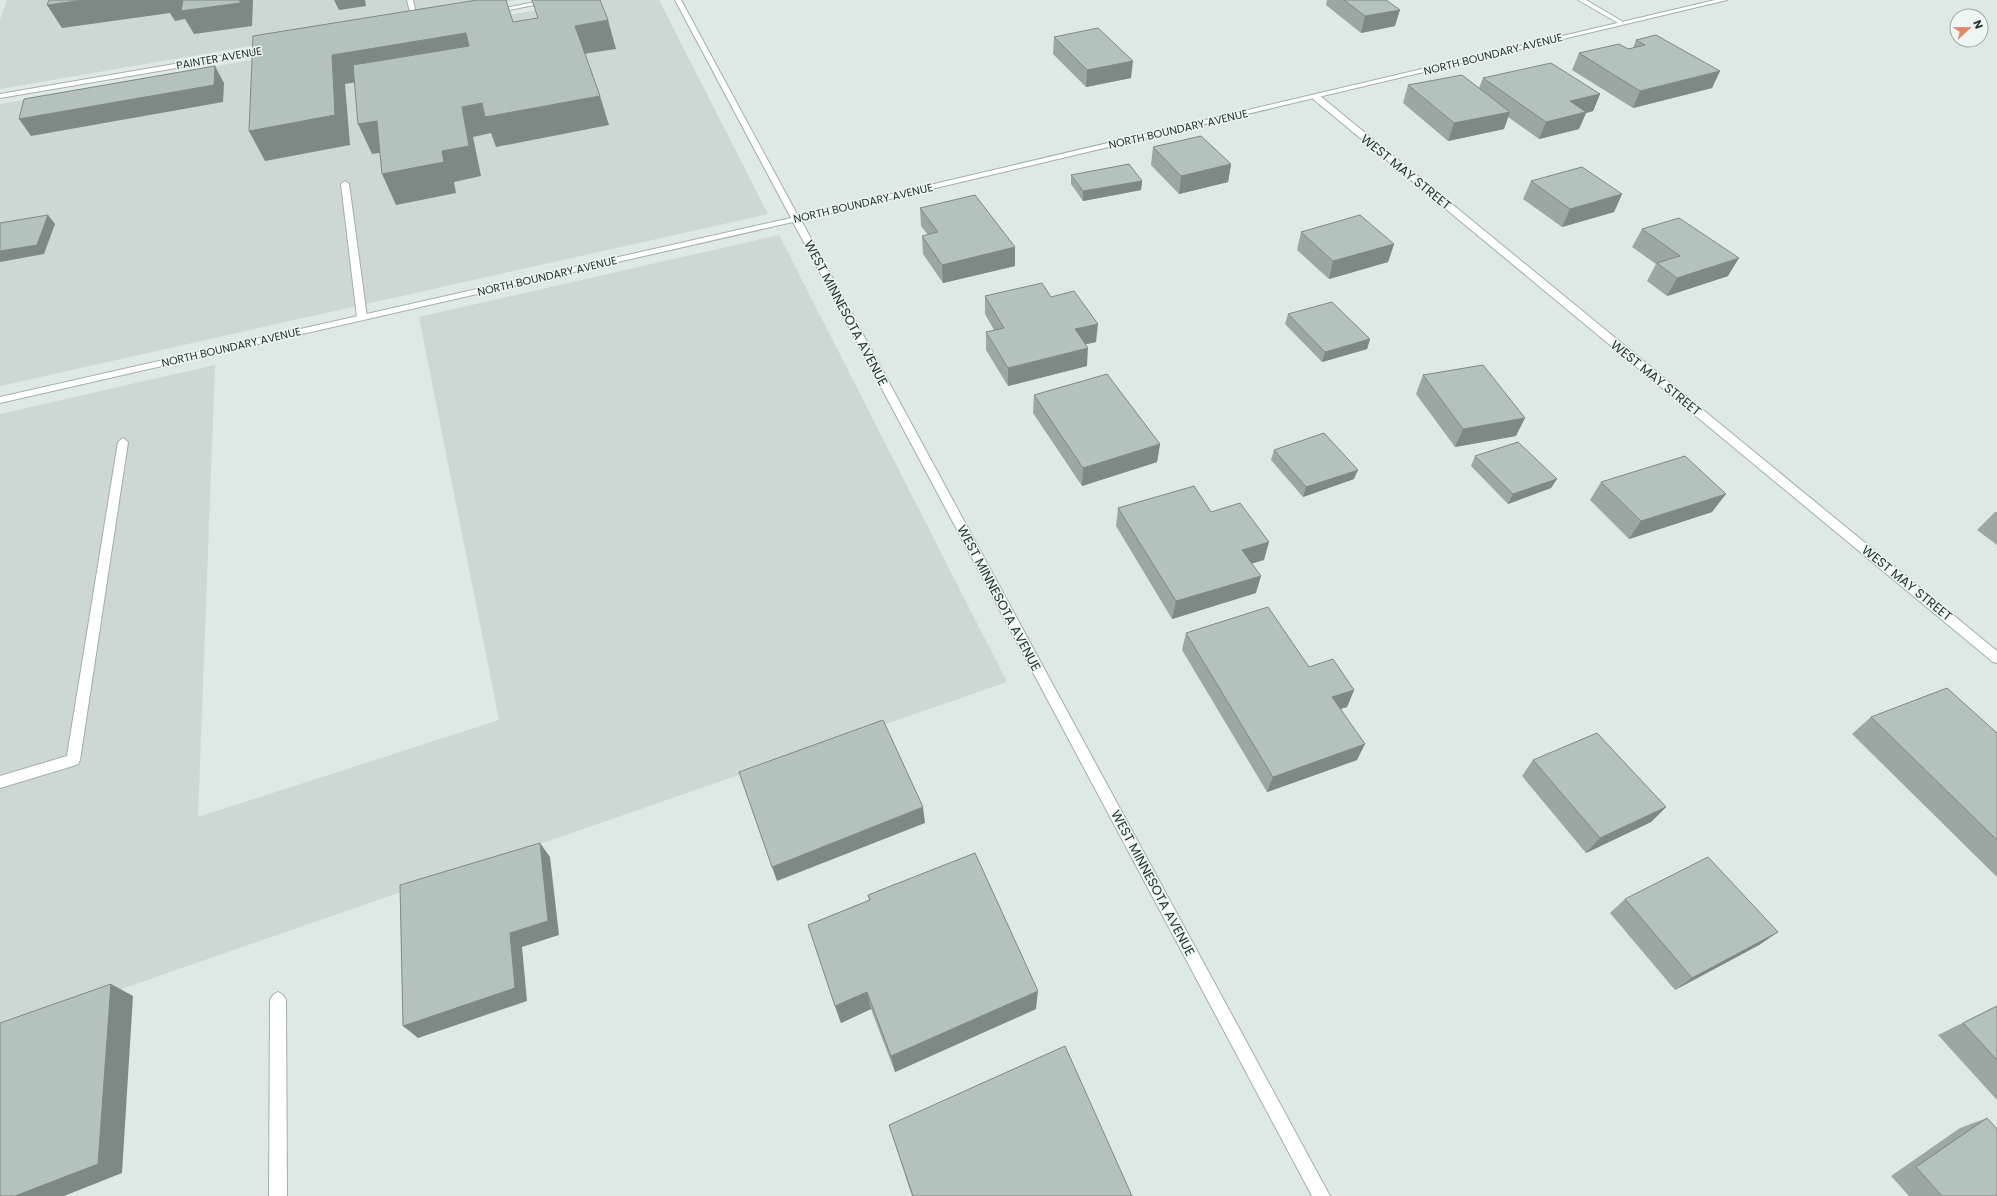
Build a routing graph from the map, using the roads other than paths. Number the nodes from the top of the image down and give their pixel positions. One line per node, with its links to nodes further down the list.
1 (410, 0): 8 (street)
2 (556, 0): 6 (street)
3 (678, 0): 13 (street, WEST MINNESOTA AVENUE)
4 (1581, 0): 7 (street)
5 (1724, 0): 7 (street, NORTH BOUNDARY AVENUE)
6 (486, 12)
7 (1622, 23): 11 (street, NORTH BOUNDARY AVENUE)
8 (416, 24)
9 (275, 48): 10 (street, PAINTER AVENUE)
10 (0, 96)
11 (1316, 97): 13 (street, NORTH BOUNDARY AVENUE); 17 (street, WEST MAY STREET)
12 (345, 184): 14 (street)
13 (796, 219): 14 (street, NORTH BOUNDARY AVENUE); 21 (street, WEST MINNESOTA AVENUE)
14 (362, 318): 15 (street, NORTH BOUNDARY AVENUE)
15 (0, 400)
16 (123, 442): 18 (street)
17 (1997, 658)
18 (0, 782)
19 (278, 1000): 20 (street)
20 (278, 1196)
21 (1321, 1196)

